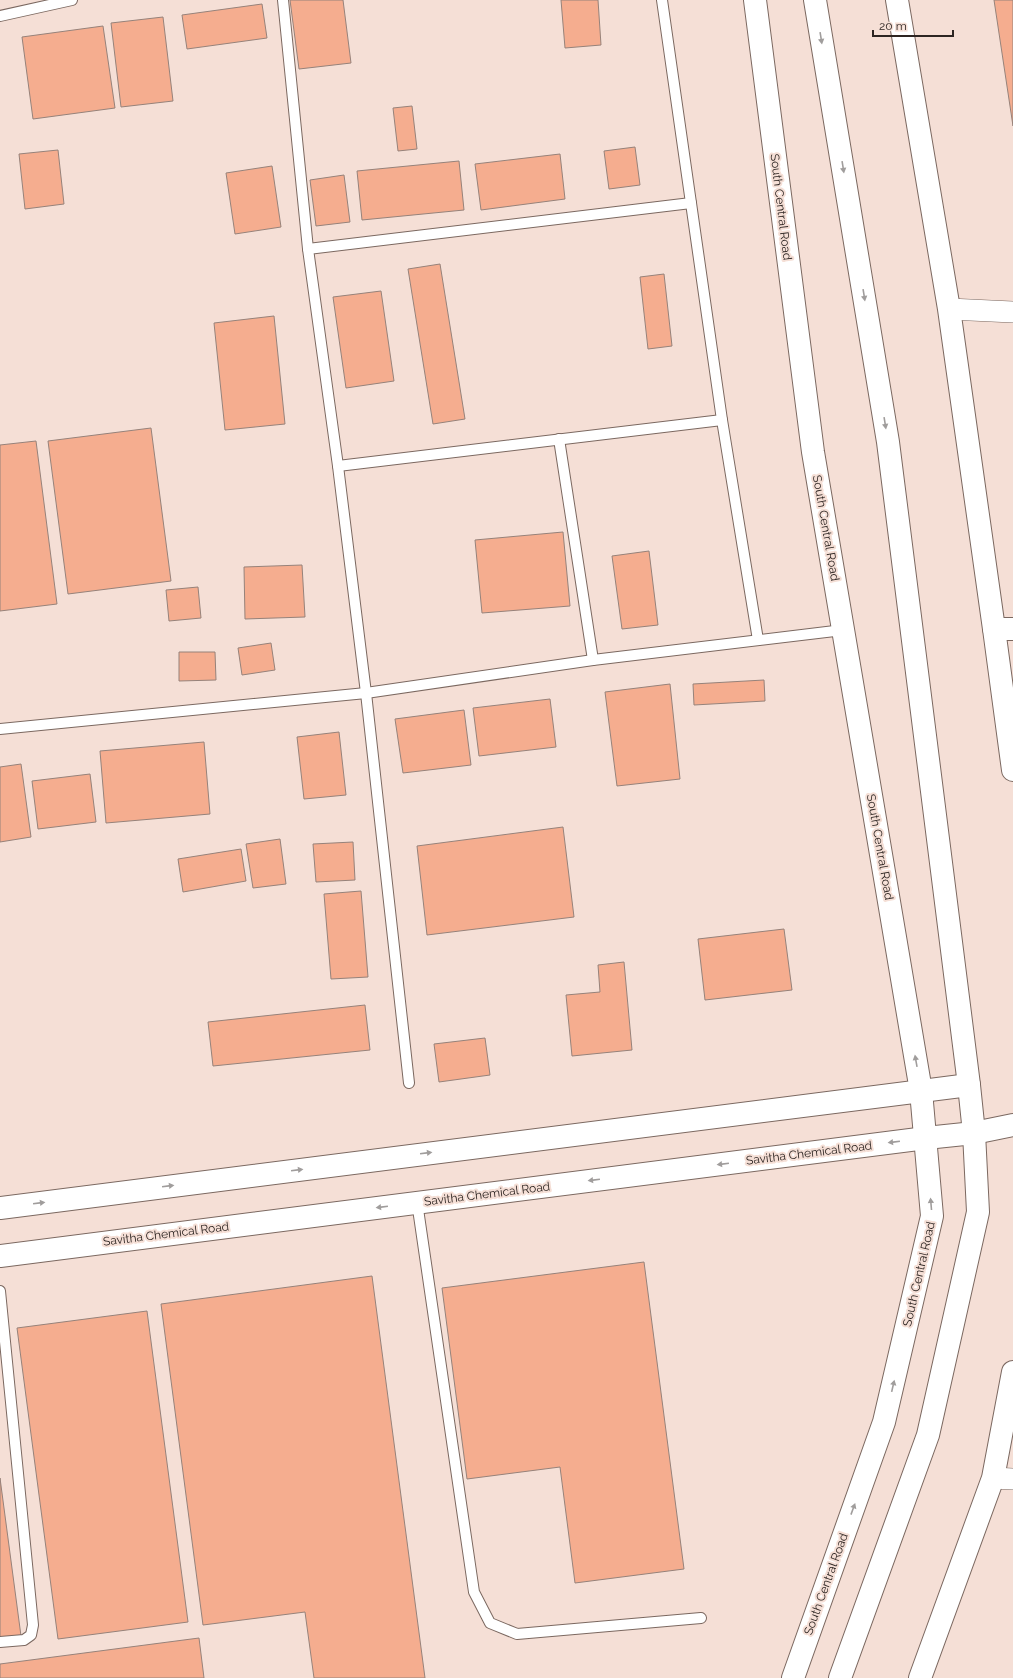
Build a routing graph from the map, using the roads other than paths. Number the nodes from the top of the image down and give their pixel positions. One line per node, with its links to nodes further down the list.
1 (72, 0): 7 (lane)
2 (283, 0): 9 (lane)
3 (662, 0): 8 (lane)
4 (755, 0): 16 (main road, South Central Road)
5 (815, 0): 23 (main road, one-way to 23)
6 (897, 0): 10 (main road)
7 (0, 16)
8 (691, 203): 9 (lane); 12 (lane)
9 (308, 249): 14 (lane)
10 (949, 309): 11 (street); 15 (main road)
11 (1013, 312)
12 (722, 420): 13 (lane); 17 (lane)
13 (559, 439): 14 (lane); 18 (lane)
14 (338, 466): 19 (lane)
15 (1003, 629): 21 (main road)
16 (843, 630): 17 (lane); 24 (main road, South Central Road, one-way to 16)
17 (758, 640): 18 (lane)
18 (593, 660): 19 (lane)
19 (366, 693): 20 (lane); 22 (lane)
20 (0, 729)
21 (1013, 770)
22 (408, 1083)
23 (969, 1086): 24 (main road); 26 (main road)
24 (921, 1091): 27 (main road, South Central Road); 29 (main road, one-way to 24)
25 (1013, 1125): 26 (main road, Savitha Chemical Road)
26 (974, 1133): 27 (main road, Savitha Chemical Road); 37 (main road)
27 (926, 1138): 28 (main road, Savitha Chemical Road, one-way to 28); 36 (main road, South Central Road, one-way to 27)
28 (416, 1202): 30 (main road, Savitha Chemical Road, one-way to 30); 34 (lane)
29 (0, 1208)
30 (0, 1256)
31 (0, 1292): 35 (lane)
32 (1013, 1372): 33 (main road)
33 (1003, 1479): 38 (main road)
34 (701, 1618)
35 (0, 1642)
36 (793, 1678)
37 (840, 1678)
38 (920, 1678)

